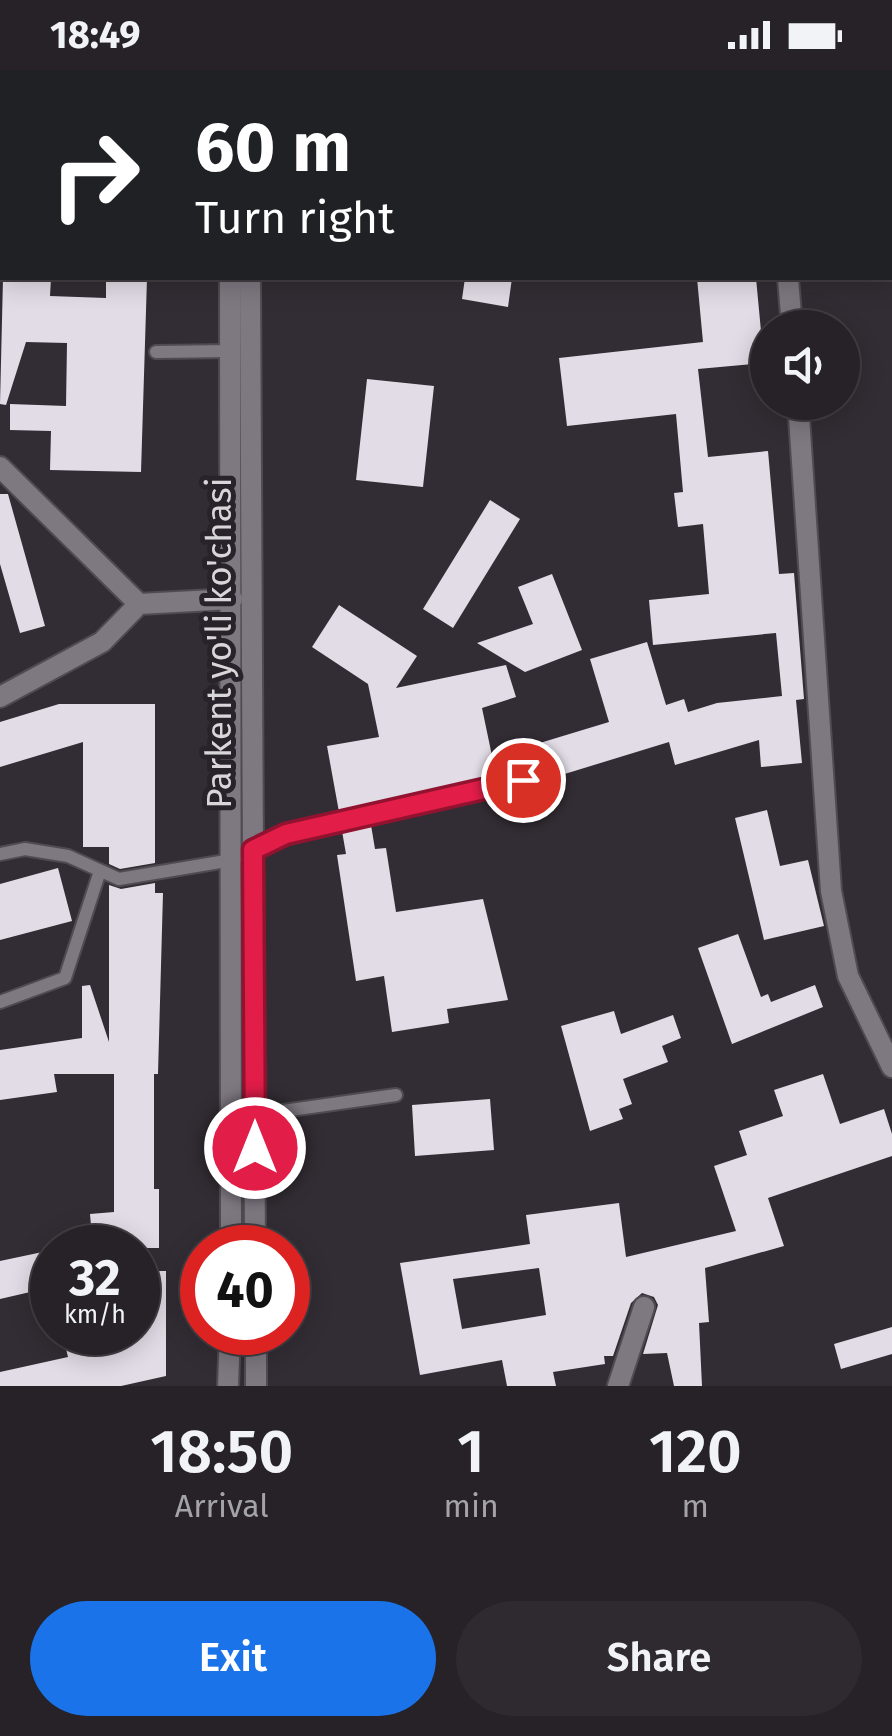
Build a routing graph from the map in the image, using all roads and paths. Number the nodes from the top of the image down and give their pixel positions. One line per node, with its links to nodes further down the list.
1 (230, 280): 5 (street, Parkent yo'li ko'chasi)
2 (250, 280): 13 (street, Parkent yo'li ko'chasi)
3 (788, 280): 4 (street)
4 (791, 310)
5 (230, 351): 6 (lane); 9 (street, Parkent yo'li ko'chasi)
6 (156, 352)
7 (799, 420): 18 (street)
8 (4, 477): 10 (street)
9 (232, 598): 10 (street); 15 (street, Parkent yo'li ko'chasi)
10 (140, 604): 11 (street)
11 (0, 697)
12 (523, 780): 13 (lane)
13 (253, 850): 15 (lane); 20 (street, Parkent yo'li ko'chasi)
14 (0, 854): 16 (lane)
15 (232, 860): 16 (lane); 21 (street, Parkent yo'li ko'chasi)
16 (100, 870): 17 (lane)
17 (0, 1002)
18 (892, 1067)
19 (396, 1095): 20 (lane)
20 (254, 1116): 22 (street, Parkent yo'li ko'chasi)
21 (232, 1225)
22 (255, 1225)
23 (644, 1306): 28 (street)
24 (229, 1355): 26 (street)
25 (256, 1355): 27 (street)
26 (228, 1386)
27 (256, 1386)
28 (618, 1386)

